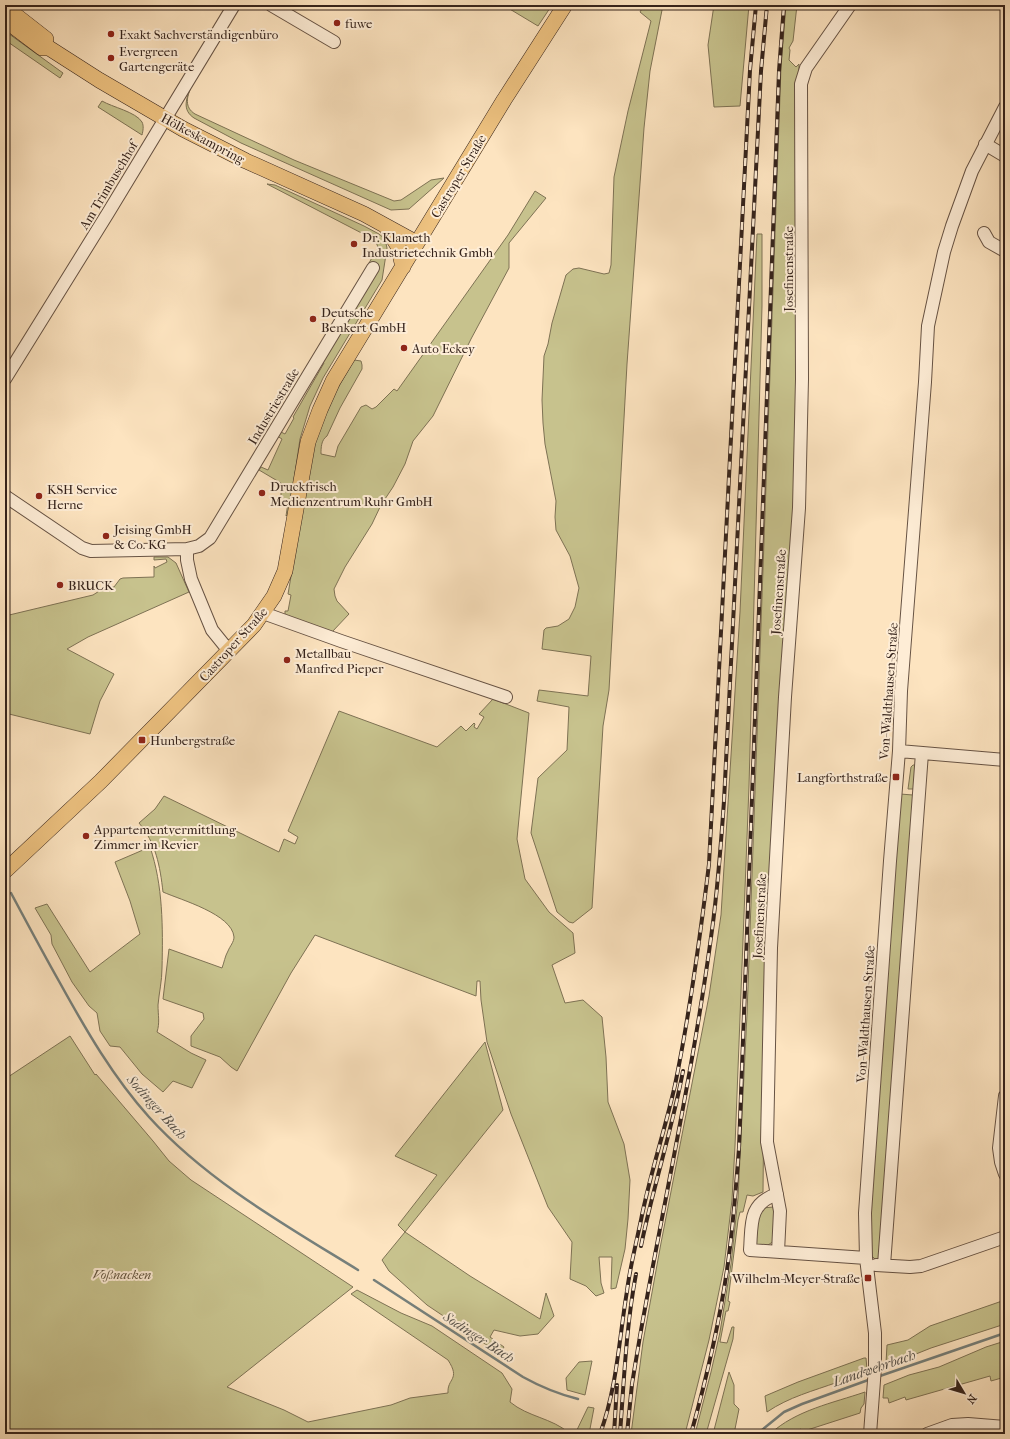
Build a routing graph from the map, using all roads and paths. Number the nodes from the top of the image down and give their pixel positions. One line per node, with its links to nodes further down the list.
1 (234, 5): 10 (street, Am Trimbuschhof)
2 (271, 5): 7 (street)
3 (565, 5): 16 (main road, Castroper Straße)
4 (850, 5): 32 (street, Josefinenstraße)
5 (5, 7): 8 (main road, Hölkeskampring)
6 (5, 20): 8 (main road, Hölkeskampring)
7 (334, 42)
8 (49, 48): 10 (main road, Hölkeskampring)
9 (1005, 107): 11 (street, Von-Waldthausen-Straße)
10 (165, 119): 13 (main road, Hölkeskampring); 20 (street, Am Trimbuschhof)
11 (985, 144): 12 (street); 26 (street, Von-Waldthausen-Straße)
12 (1005, 156)
13 (364, 214): 14 (main road, Hölkeskampring); 16 (main road, Hölkeskampring)
14 (386, 226): 16 (main road, Hölkeskampring); 18 (main road)
15 (984, 233): 17 (street)
16 (420, 238): 18 (main road, Castroper Straße)
17 (1005, 251)
18 (402, 267): 23 (main road, Castroper Straße)
19 (373, 268): 22 (street, Industriestraße)
20 (5, 379)
21 (5, 496): 22 (street, Industriestraße)
22 (187, 549): 24 (street)
23 (263, 613): 24 (main road, Castroper Straße); 25 (street)
24 (229, 651): 29 (main road, Castroper Straße)
25 (506, 697)
26 (899, 751): 27 (street); 35 (street, Von-Waldthausen-Straße)
27 (922, 753): 28 (street); 36 (street)
28 (1005, 760)
29 (5, 871)
30 (1005, 1096): 31 (street)
31 (1005, 1174)
32 (777, 1194): 34 (street, Josefinenstraße); 34 (street)
33 (1005, 1238): 36 (street)
34 (778, 1252): 35 (street)
35 (866, 1263): 36 (street); 39 (street, Von-Waldthausen-Straße)
36 (884, 1265)
37 (1005, 1427): 38 (street)
38 (968, 1429): 40 (street)
39 (870, 1434)
40 (926, 1434)

